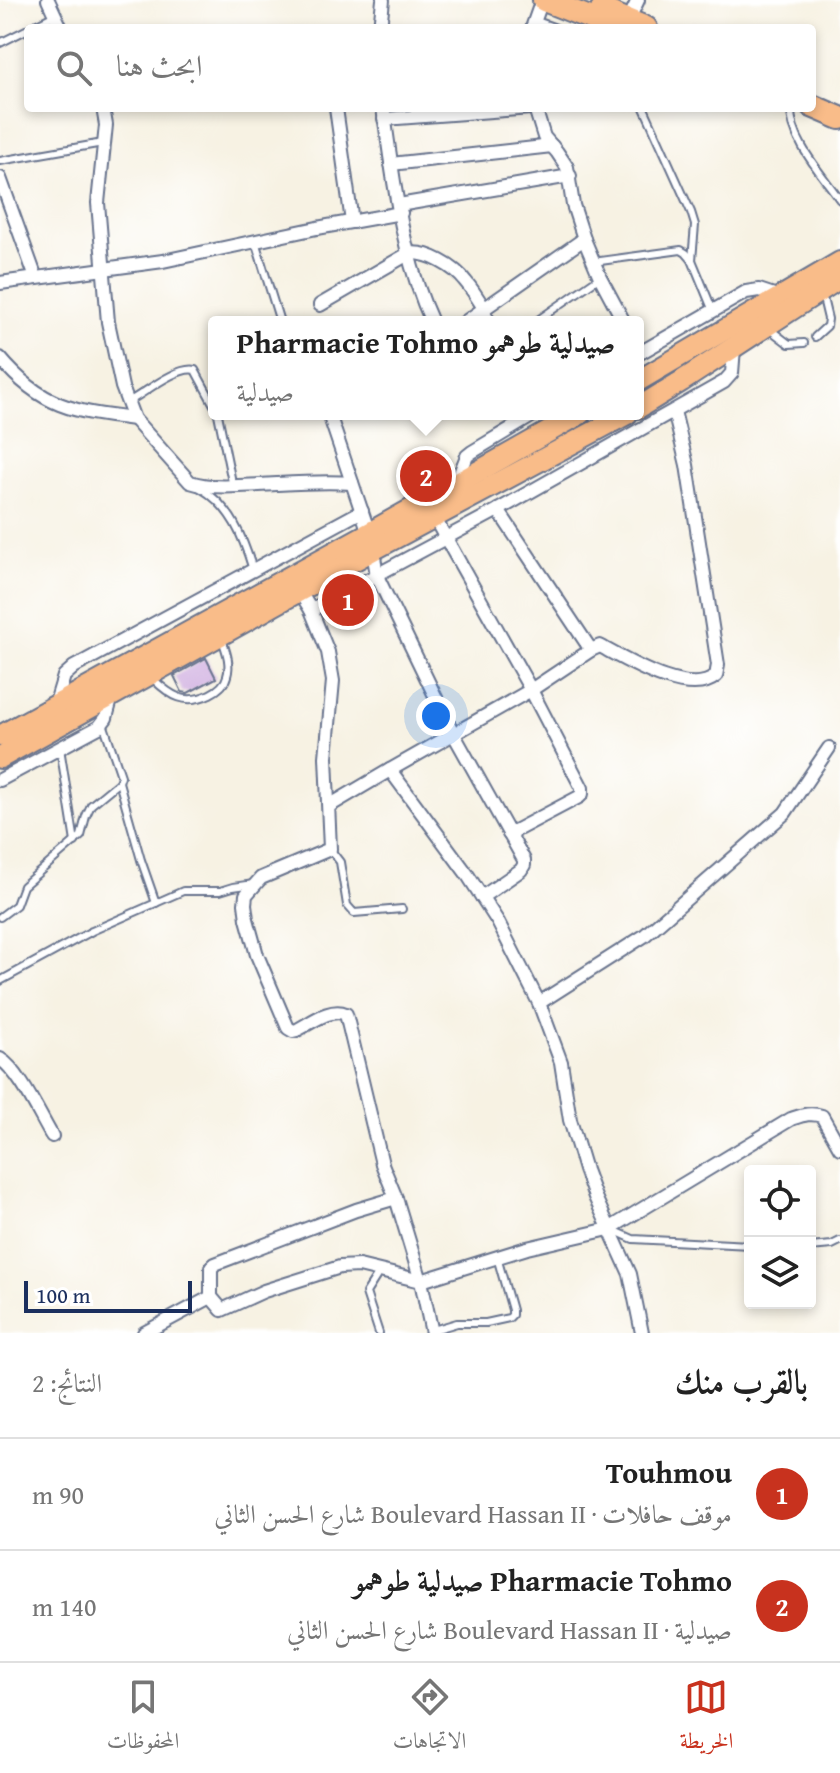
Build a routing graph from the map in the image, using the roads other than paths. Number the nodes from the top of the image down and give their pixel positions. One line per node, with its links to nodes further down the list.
1 (48, 0): 6 (street)
2 (383, 0): 9 (street)
3 (578, 0): 11 (highway)
4 (638, 0): 12 (street)
5 (538, 12): 10 (highway)
6 (55, 15): 7 (lane); 8 (street)
7 (37, 24)
8 (59, 24)
9 (380, 24)
10 (616, 24)
11 (625, 24)
12 (630, 24)
13 (24, 31): 14 (lane)
14 (0, 43)
15 (816, 98): 17 (highway)
16 (816, 108): 25 (highway)
17 (840, 108)
18 (104, 112): 26 (street)
19 (337, 112): 34 (street)
20 (434, 112): 24 (street)
21 (535, 112): 27 (street)
22 (646, 112): 38 (lane)
23 (791, 112): 32 (lane)
24 (384, 114): 29 (street)
25 (840, 118)
26 (103, 143): 28 (lane); 41 (street)
27 (552, 146): 29 (street); 30 (street)
28 (0, 161)
29 (391, 164): 33 (street)
30 (570, 176): 33 (street); 35 (street)
31 (0, 178): 43 (street)
32 (840, 200)
33 (400, 209): 34 (street); 37 (street)
34 (352, 222): 36 (street)
35 (584, 239): 39 (street); 49 (street)
36 (255, 241): 41 (street); 51 (lane)
37 (408, 254): 48 (street); 49 (street); 52 (street)
38 (692, 260): 39 (lane); 50 (lane)
39 (593, 262): 42 (street)
40 (840, 262): 47 (main road)
41 (104, 269): 43 (street); 65 (street)
42 (600, 277): 55 (lane); 56 (street)
43 (36, 278): 45 (street)
44 (840, 278): 46 (main road)
45 (0, 283)
46 (821, 290): 57 (main road); 58 (lane)
47 (780, 297): 50 (street); 63 (main road)
48 (320, 305)
49 (485, 310): 53 (street); 54 (lane)
50 (713, 311): 60 (street)
51 (278, 316)
52 (430, 316)
53 (475, 316)
54 (489, 316)
55 (544, 316)
56 (621, 316)
57 (765, 326): 59 (lane); 61 (main road)
58 (815, 337)
59 (804, 343)
60 (644, 348)
61 (734, 348): 66 (main road); 67 (street)
62 (0, 358): 68 (street)
63 (644, 377)
64 (208, 394): 65 (lane)
65 (127, 403): 68 (street)
66 (644, 404)
67 (674, 411): 78 (street); 87 (street)
68 (134, 419): 74 (street)
69 (219, 420): 77 (lane)
70 (333, 420): 75 (street)
71 (525, 420): 76 (street)
72 (569, 420): 76 (main road)
73 (616, 420): 80 (main road)
74 (190, 482): 77 (street); 83 (lane)
75 (352, 483): 77 (street); 79 (street)
76 (455, 483): 82 (main road)
77 (233, 487)
78 (498, 510): 81 (street); 87 (street)
79 (362, 511): 82 (street); 83 (street)
80 (434, 517): 81 (street); 82 (main road)
81 (446, 538): 84 (street); 89 (street)
82 (371, 542): 84 (street); 85 (main road); 88 (main road)
83 (253, 570): 91 (street)
84 (377, 576): 85 (street); 93 (street)
85 (305, 601): 86 (main road); 101 (street)
86 (221, 635): 88 (main road); 88 (lane)
87 (591, 650): 89 (street)
88 (144, 667): 90 (main road); 91 (main road)
89 (531, 690): 93 (street); 102 (street)
90 (112, 696): 92 (street); 97 (main road)
91 (55, 706): 94 (main road)
92 (103, 723): 95 (street); 100 (lane)
93 (453, 733): 98 (street); 102 (street)
94 (0, 736)
95 (60, 748): 99 (street); 103 (lane)
96 (829, 748): 111 (street)
97 (0, 758)
98 (390, 770): 101 (street); 106 (street)
99 (0, 780)
100 (119, 782): 103 (lane); 107 (lane)
101 (329, 806): 104 (street)
102 (509, 834): 106 (street)
103 (75, 842): 109 (lane)
104 (330, 849): 105 (street); 108 (lane)
105 (255, 884): 107 (lane); 115 (street)
106 (482, 897): 111 (street)
107 (156, 903): 110 (lane)
108 (402, 909)
109 (0, 917)
110 (0, 981)
111 (539, 1003): 116 (street)
112 (0, 1059): 113 (street)
113 (52, 1136)
114 (840, 1148): 116 (street)
115 (396, 1198): 122 (street); 123 (street)
116 (609, 1229): 118 (lane); 120 (street); 127 (street)
117 (840, 1241): 119 (lane)
118 (744, 1245)
119 (816, 1246)
120 (497, 1257): 122 (street); 124 (lane)
121 (380, 1271): 122 (street); 123 (street); 126 (lane)
122 (421, 1281): 124 (street)
123 (211, 1297): 125 (street)
124 (430, 1332)
125 (144, 1333)
126 (379, 1333)
127 (642, 1333)

